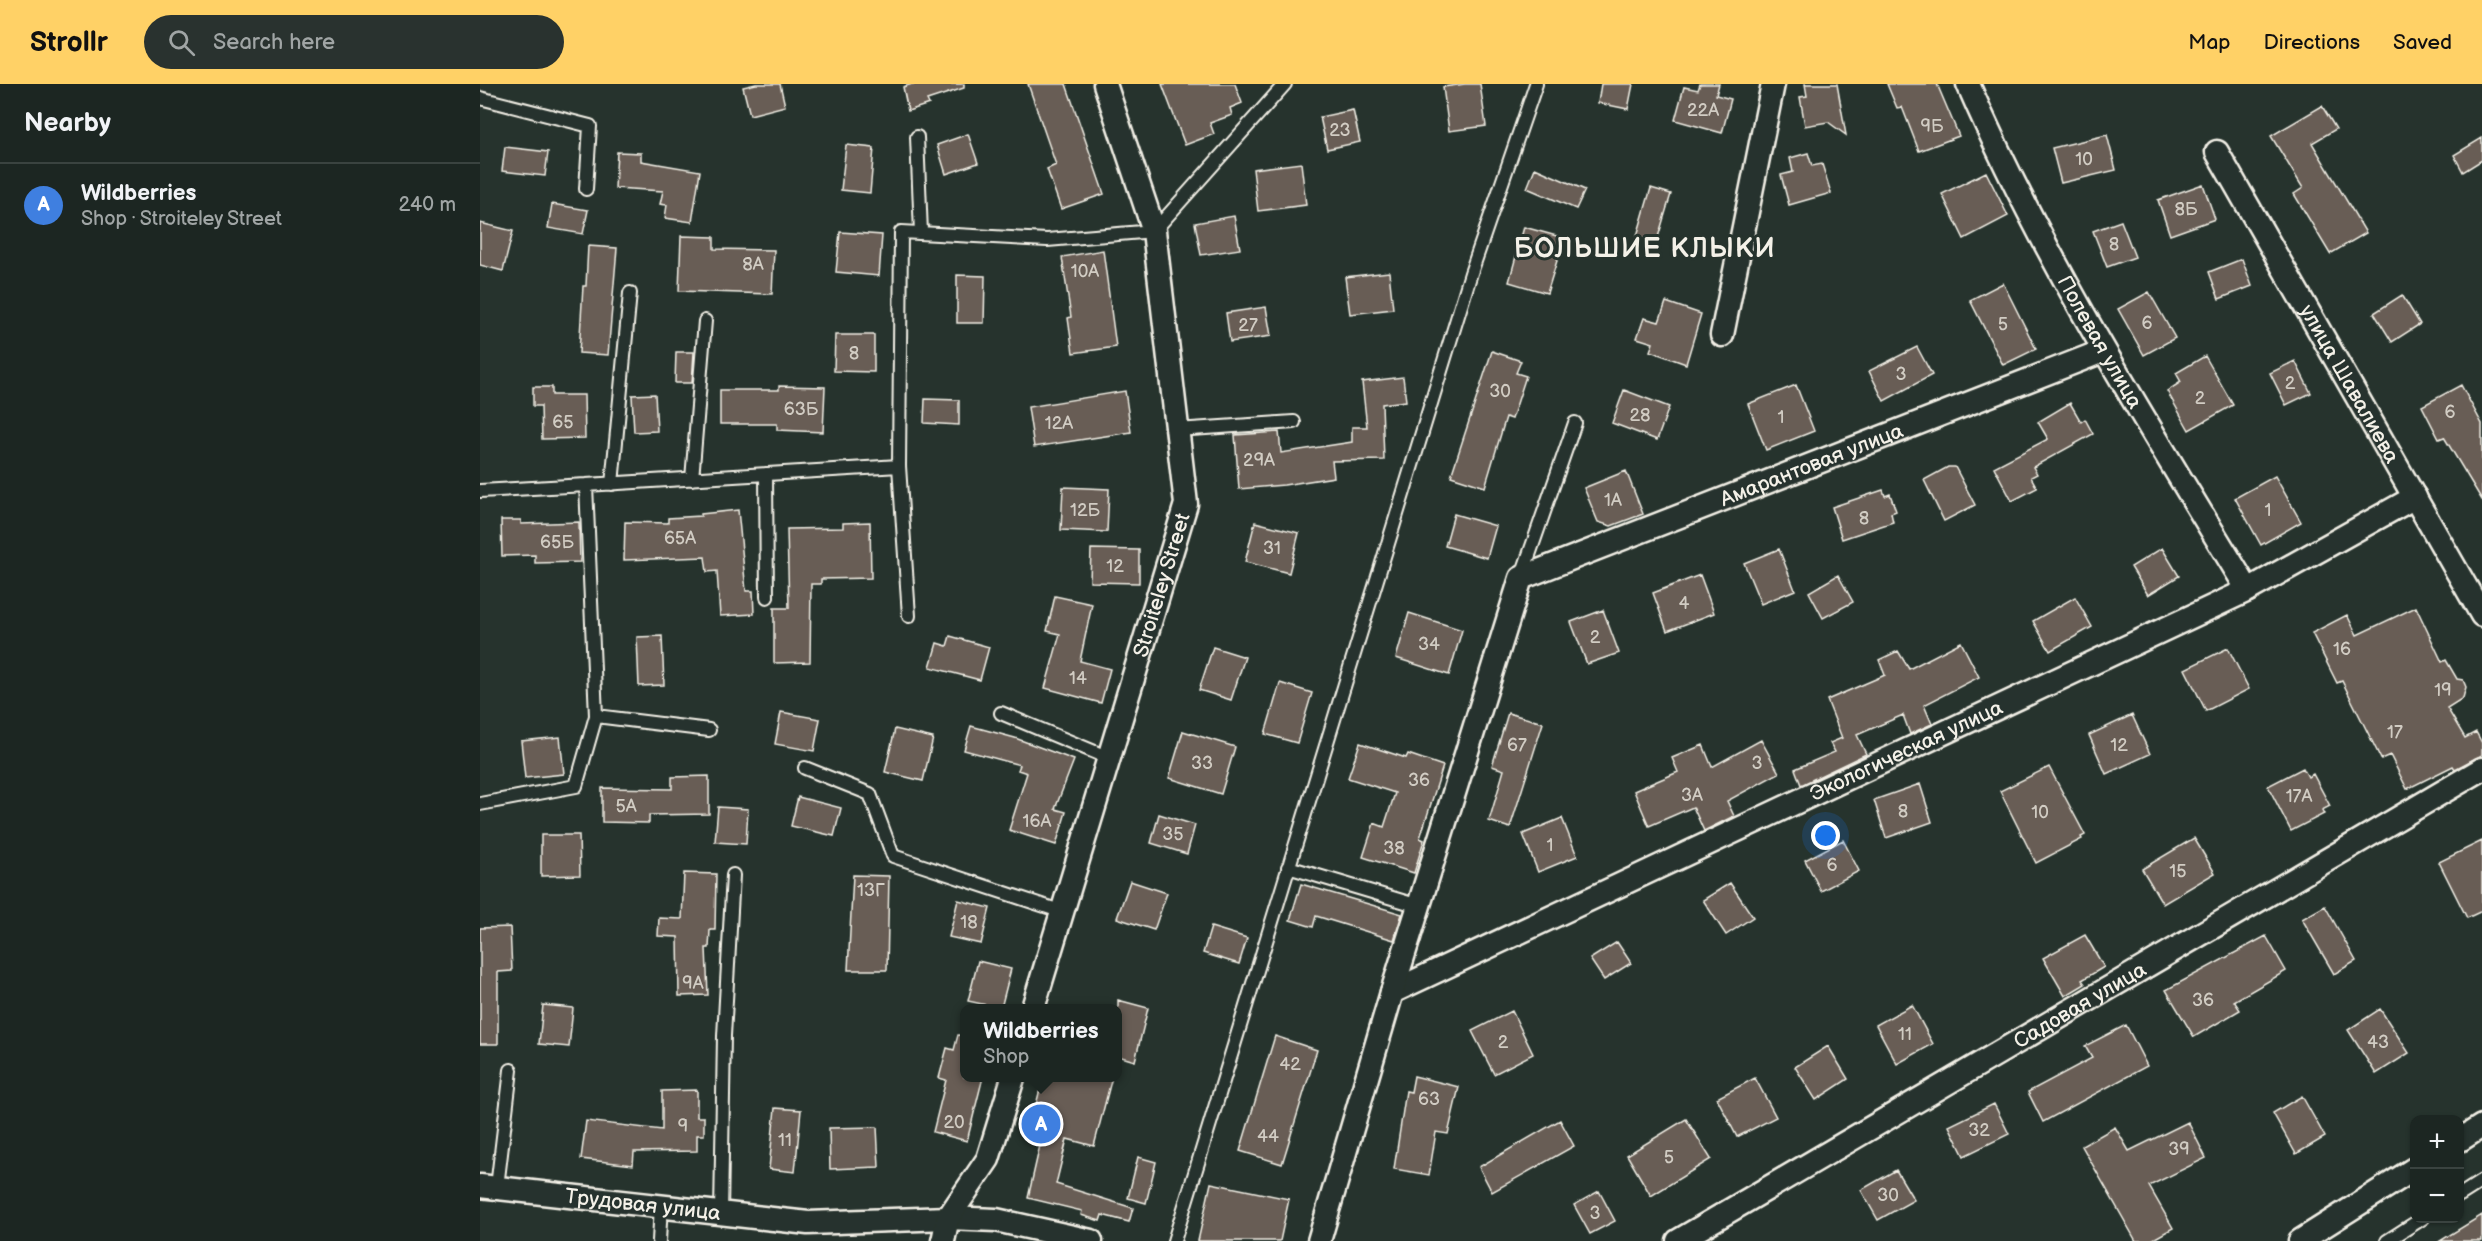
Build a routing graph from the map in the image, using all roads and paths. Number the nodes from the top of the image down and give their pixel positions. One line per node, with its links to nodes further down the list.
1 (1105, 84): 10 (street, Stroiteley Street)
2 (1285, 84): 10 (lane)
3 (1536, 84): 38 (lane)
4 (1773, 84): 14 (street)
5 (1968, 84): 15 (street, Полевая улица)
6 (480, 98): 9 (lane)
7 (917, 137): 11 (lane)
8 (2217, 152): 25 (street, улица Шавалиева)
9 (586, 189)
10 (1154, 231): 11 (lane); 18 (street, Stroiteley Street)
11 (921, 233): 19 (lane)
12 (630, 293): 22 (lane)
13 (705, 321): 21 (lane)
14 (1722, 335)
15 (2103, 351): 26 (street, Амарантовая улица); 27 (street, Полевая улица)
16 (1294, 422): 18 (lane)
17 (1575, 423): 26 (lane)
18 (1177, 430): 34 (street, Stroiteley Street)
19 (899, 466): 20 (lane); 30 (lane)
20 (766, 474): 21 (lane); 28 (lane)
21 (692, 479): 22 (lane)
22 (612, 484): 23 (lane)
23 (586, 485): 24 (lane); 32 (lane)
24 (480, 491)
25 (2415, 497): 27 (street, Экологическая улица); 29 (street, улица Шавалиева)
26 (1521, 578): 40 (street)
27 (2248, 590): 42 (street, Экологическая улица)
28 (767, 597)
29 (2482, 615)
30 (909, 616)
31 (1001, 713): 34 (lane)
32 (596, 716): 33 (lane); 37 (lane)
33 (709, 730)
34 (1109, 758): 41 (street, Stroiteley Street)
35 (805, 768): 41 (lane)
36 (2482, 769): 61 (street, Садовая улица)
37 (480, 804)
38 (1288, 867): 40 (lane); 59 (lane)
39 (733, 875): 53 (lane)
40 (1419, 906): 42 (street)
41 (1063, 912): 43 (street, Stroiteley Street)
42 (1392, 992): 60 (street)
43 (1034, 1004)
44 (511, 1070): 50 (lane)
45 (1011, 1082): 54 (street)
46 (2482, 1126): 47 (street)
47 (2464, 1137)
48 (2410, 1172): 62 (street)
49 (2482, 1181): 51 (lane)
50 (488, 1186): 52 (street, Трудовая улица)
51 (2464, 1192)
52 (660, 1205): 53 (street, Трудовая улица); 56 (lane)
53 (721, 1213): 54 (street, Трудовая улица)
54 (948, 1218): 57 (street); 58 (street, Трудовая улица)
55 (2415, 1223): 63 (lane)
56 (659, 1241)
57 (943, 1241)
58 (1091, 1241)
59 (1174, 1241)
60 (1319, 1241)
61 (1678, 1241)
62 (2300, 1241)
63 (2388, 1241)

